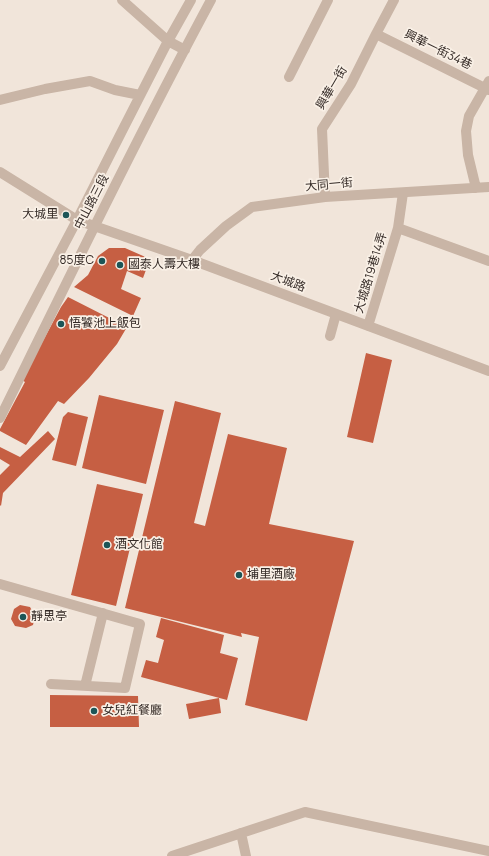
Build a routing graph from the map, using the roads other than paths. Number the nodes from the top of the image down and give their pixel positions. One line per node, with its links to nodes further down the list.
1 (122, 0): 7 (street)
2 (191, 0): 7 (street, 中山路三段)
3 (211, 0): 8 (street, 中山路三段)
4 (328, 0): 9 (street)
5 (394, 0): 6 (street, 興華一街)
6 (376, 34): 10 (street, 興華一街34巷); 17 (street, 興華一街)
7 (168, 41): 8 (street); 11 (street, 中山路三段)
8 (185, 50): 19 (street, 中山路三段)
9 (289, 77)
10 (488, 86): 15 (street)
11 (140, 95): 12 (street); 18 (street, 中山路三段)
12 (0, 100)
13 (0, 172): 18 (street, 大城路)
14 (489, 187): 15 (street, 大同一街)
15 (476, 188): 16 (street, 大同一街)
16 (403, 193): 17 (street, 大同一街); 20 (street)
17 (325, 198): 21 (street, 大同一街)
18 (77, 220): 19 (street, 大城路); 26 (street, 中山路三段)
19 (95, 226): 21 (street, 大城路); 28 (street, 中山路三段)
20 (398, 228): 22 (street, 大城路19巷14弄); 24 (street, 大城路19巷14弄)
21 (192, 260): 23 (street, 大城路)
22 (489, 261)
23 (336, 314): 24 (street, 大城路); 25 (street)
24 (368, 326): 27 (street, 大城路)
25 (330, 336)
26 (0, 366)
27 (489, 371)
28 (0, 418)
29 (0, 584): 30 (street)
30 (103, 613): 32 (street); 32 (street)
31 (51, 684): 32 (street)
32 (85, 686)
33 (241, 833): 34 (street); 35 (street); 36 (street)
34 (489, 851)
35 (172, 856)
36 (246, 856)

